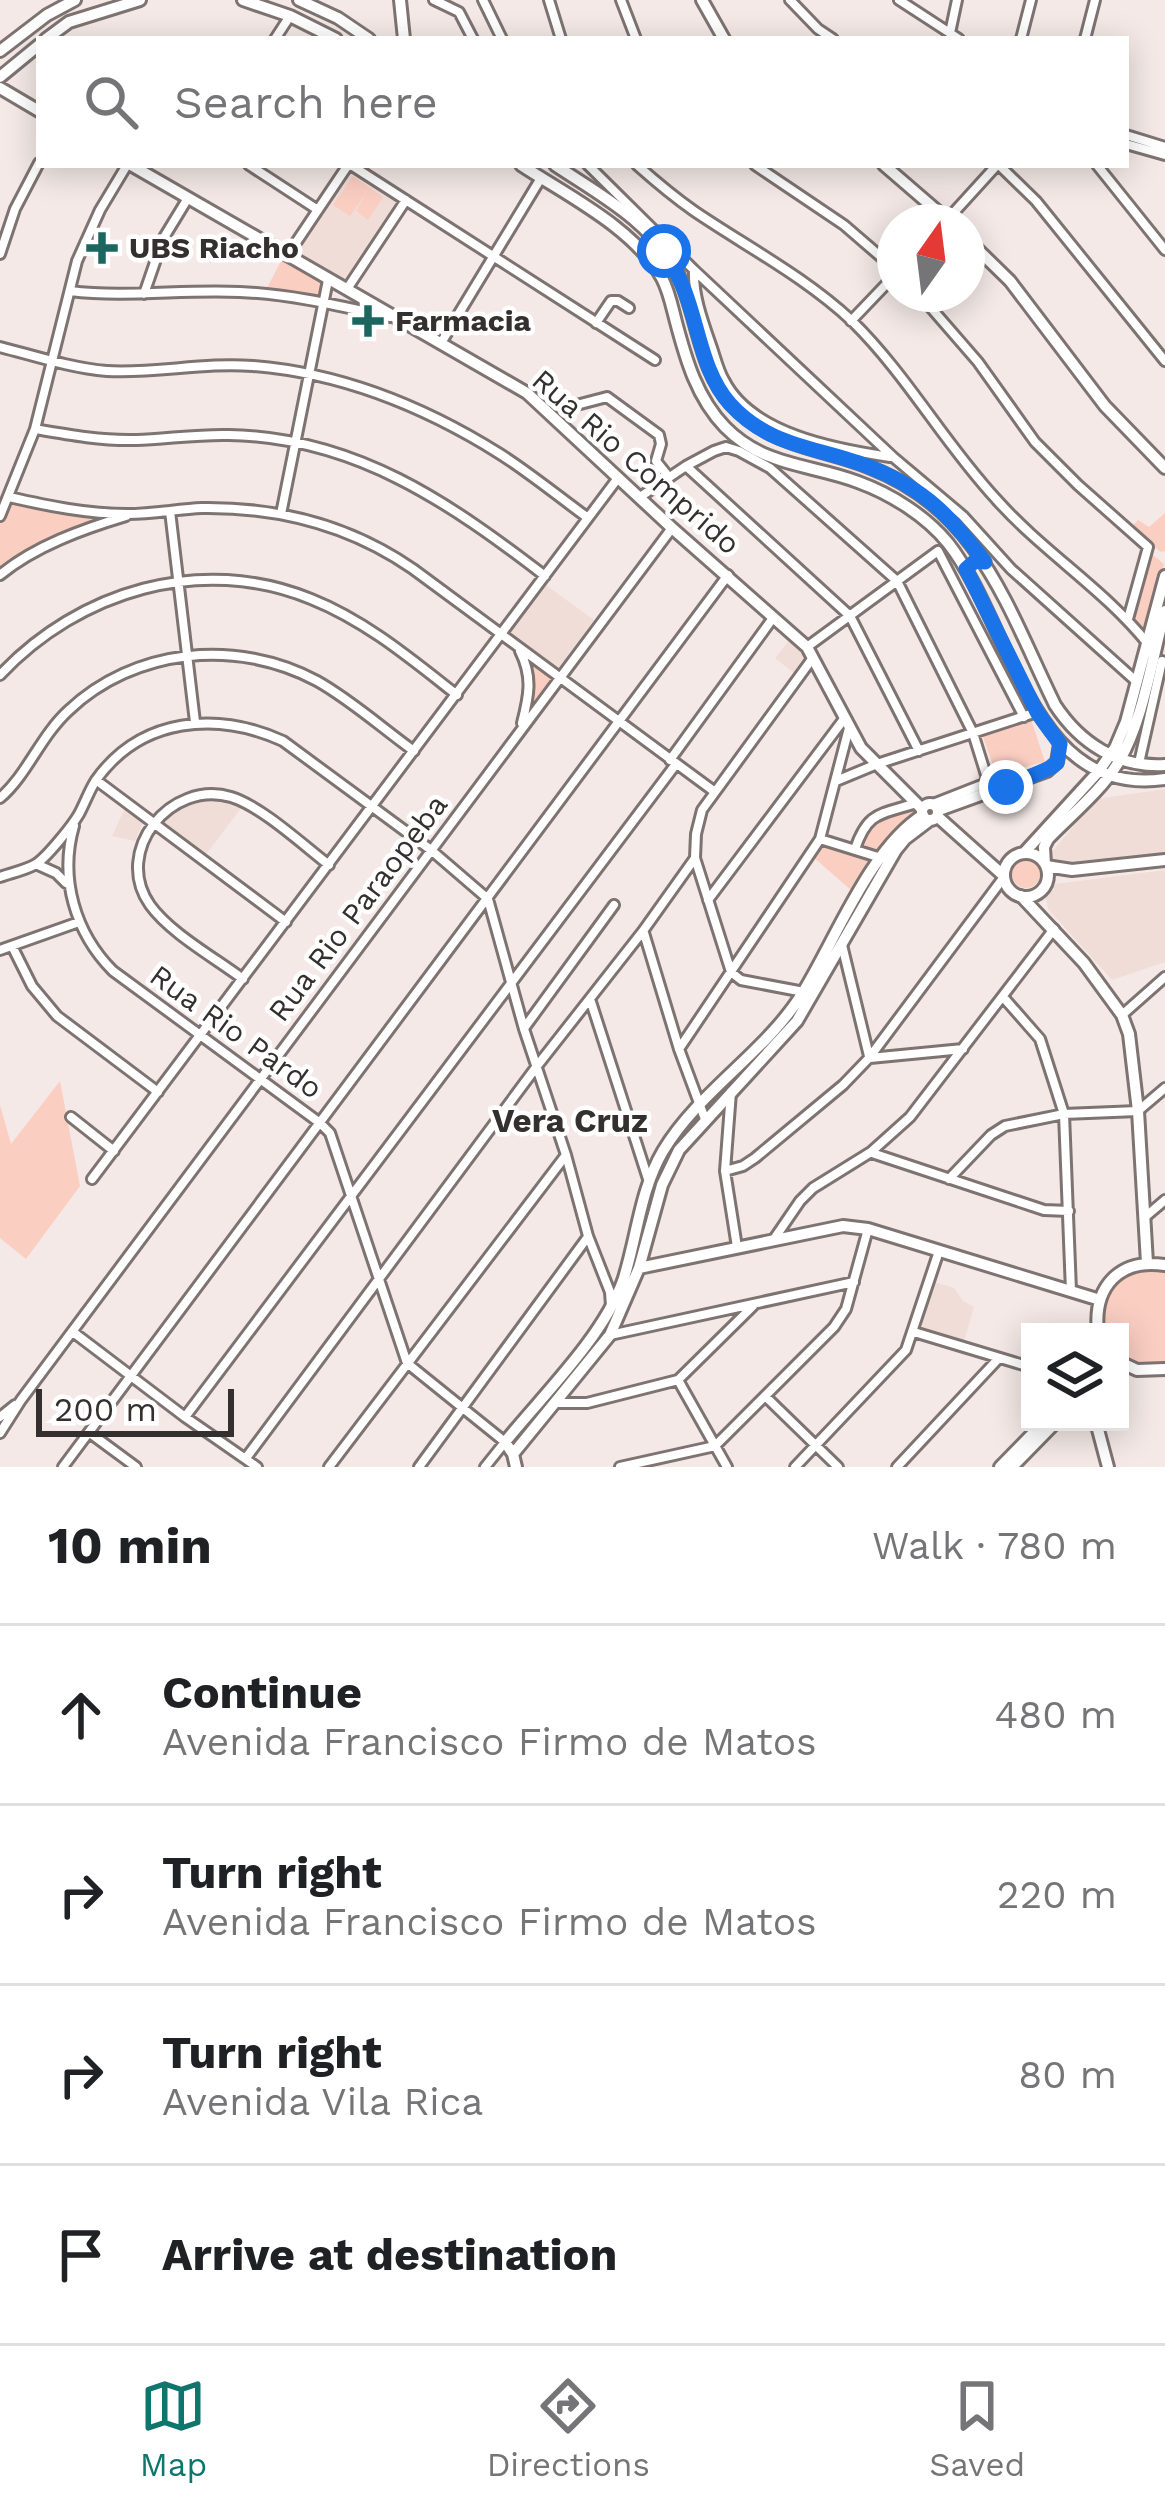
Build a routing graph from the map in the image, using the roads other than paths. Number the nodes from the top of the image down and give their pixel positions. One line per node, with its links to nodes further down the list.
1 (74, 0): 17 (street); 33 (street)
2 (140, 0): 17 (street)
3 (243, 0): 16 (street)
4 (299, 0): 21 (street)
5 (400, 0): 22 (street)
6 (434, 0): 23 (street)
7 (483, 0): 24 (street)
8 (549, 0): 25 (street)
9 (621, 0): 26 (street)
10 (702, 0): 27 (street)
11 (790, 0): 28 (street)
12 (899, 0): 29 (street)
13 (957, 0): 29 (street)
14 (1031, 0): 30 (street)
15 (1095, 0): 31 (street)
16 (290, 16): 19 (street); 20 (street)
17 (69, 22): 18 (street)
18 (50, 36)
19 (277, 36)
20 (330, 36)
21 (365, 36)
22 (402, 36)
23 (471, 36)
24 (501, 36)
25 (560, 36)
26 (635, 36)
27 (717, 36)
28 (828, 36)
29 (954, 36)
30 (1022, 36)
31 (1086, 36)
32 (36, 47): 34 (street)
33 (0, 51)
34 (14, 65): 35 (street); 37 (street)
35 (0, 77)
36 (0, 88): 37 (street)
37 (14, 96): 38 (street)
38 (36, 109)
39 (1129, 135): 41 (street)
40 (1129, 145): 41 (street)
41 (1165, 151)
42 (36, 168): 66 (street)
43 (127, 168): 73 (street)
44 (134, 168): 60 (street, Rua Rio Comprido)
45 (254, 168): 64 (street)
46 (347, 168): 64 (street)
47 (354, 168): 61 (street)
48 (526, 168): 57 (street)
49 (559, 168): 58 (street)
50 (590, 168): 59 (street)
51 (641, 168): 81 (street)
52 (759, 168): 67 (street)
53 (887, 168): 62 (street)
54 (995, 168): 63 (street)
55 (1001, 168): 87 (street)
56 (1099, 168): 65 (street)
57 (541, 178): 58 (street); 69 (street); 108 (street)
58 (578, 181): 59 (street)
59 (600, 186): 71 (street); 107 (street)
60 (188, 198): 68 (street, Rua Rio Comprido); 76 (street)
61 (406, 200): 69 (street); 74 (street)
62 (929, 204)
63 (964, 204)
64 (318, 210): 68 (street)
65 (1165, 250)
66 (0, 254)
67 (877, 255)
68 (287, 256): 72 (street, Rua Rio Comprido)
69 (494, 257): 82 (street); 83 (street)
70 (985, 257): 93 (street)
71 (694, 270): 92 (street); 92 (street)
72 (328, 280): 74 (street, Rua Rio Comprido); 77 (street)
73 (70, 290): 76 (street); 85 (street)
74 (346, 291): 80 (street, Rua Rio Comprido)
75 (877, 292): 81 (street)
76 (144, 294): 77 (street)
77 (324, 303): 80 (street); 88 (street)
78 (629, 308): 82 (street)
79 (936, 312): 120 (street)
80 (397, 318): 83 (street, Rua Rio Comprido)
81 (851, 321): 120 (street)
82 (596, 322): 86 (street)
83 (441, 343): 96 (street, Rua Rio Comprido)
84 (0, 347): 85 (street)
85 (53, 361): 88 (street); 90 (street)
86 (655, 361)
87 (1165, 361)
88 (310, 373): 91 (street); 104 (street)
89 (565, 408): 95 (street)
90 (35, 429): 91 (street); 97 (street)
91 (296, 444): 102 (street); 113 (street)
92 (892, 457): 107 (street)
93 (1165, 464)
94 (686, 466): 95 (street); 115 (street); 119 (street)
95 (668, 476): 98 (street)
96 (619, 477): 98 (street, Rua Rio Comprido); 104 (street)
97 (9, 497): 100 (street); 103 (street)
98 (640, 497): 106 (street, Rua Rio Comprido)
99 (170, 511): 101 (street); 102 (street); 116 (street)
100 (97, 513): 101 (street); 105 (street)
101 (134, 514): 105 (street)
102 (281, 514): 121 (street)
103 (0, 516)
104 (588, 518): 113 (street)
105 (99, 524): 111 (street)
106 (672, 528): 112 (street, Rua Rio Comprido); 129 (street, Rua Rio Paraopeba)
107 (990, 557): 108 (street); 109 (street); 110 (street)
108 (966, 569): 134 (street)
109 (1011, 569): 110 (street); 131 (street)
110 (996, 572): 144 (street)
111 (0, 575)
112 (728, 575): 118 (street, Rua Rio Comprido); 136 (street)
113 (545, 576): 121 (street)
114 (1165, 576): 122 (street)
115 (897, 581): 119 (street); 134 (street); 139 (street)
116 (178, 582): 125 (street); 128 (street); 133 (street)
117 (1165, 610): 126 (street)
118 (774, 616): 124 (street, Rua Rio Comprido); 145 (street)
119 (850, 616): 124 (street); 143 (street)
120 (1128, 620): 122 (street)
121 (503, 634): 123 (street); 133 (street)
122 (1148, 644): 131 (street)
123 (516, 645): 129 (street); 138 (street)
124 (810, 653): 127 (street, Rua Rio Comprido); 130 (street)
125 (188, 656): 135 (street); 142 (street); 156 (street)
126 (1160, 660): 132 (street); 140 (street)
127 (819, 672): 130 (street); 137 (street, Rua Rio Comprido)
128 (0, 675)
129 (562, 677): 136 (street); 138 (street, Rua Rio Paraopeba)
130 (800, 677): 155 (street)
131 (1137, 682): 144 (street)
132 (1162, 683): 147 (street)
133 (457, 695): 142 (street)
134 (1031, 714): 139 (street); 141 (street)
135 (195, 722): 151 (street); 157 (street)
136 (621, 722): 145 (street); 178 (street)
137 (846, 723): 146 (street, Rua Rio Comprido); 152 (street); 179 (street)
138 (519, 731): 163 (street, Rua Rio Paraopeba)
139 (973, 733): 143 (street); 158 (street)
140 (1128, 742): 144 (street); 147 (street)
141 (1060, 744): 149 (street); 158 (street)
142 (414, 751): 157 (street)
143 (920, 751): 146 (street)
144 (1116, 757): 147 (street); 149 (street)
145 (673, 762): 155 (street); 191 (street)
146 (878, 764): 152 (street); 158 (street, Rua Rio Comprido)
147 (1138, 764): 148 (street)
148 (1165, 765)
149 (1104, 774): 153 (street); 154 (street); 165 (street)
150 (1165, 778): 153 (street)
151 (96, 780): 159 (street); 160 (street)
152 (834, 782): 161 (street)
153 (1137, 782): 154 (street)
154 (1095, 791): 171 (street)
155 (716, 792): 166 (street)
156 (0, 797)
157 (371, 808): 163 (street); 170 (street)
158 (927, 809): 162 (street); 164 (street, Rua Rio Comprido); 167 (street)
159 (77, 819): 169 (street); 175 (street, Rua Rio Pardo)
160 (153, 823): 170 (street); 182 (street); 190 (street)
161 (820, 838): 162 (street); 188 (street)
162 (855, 849): 167 (street)
163 (431, 850): 178 (street); 202 (street, Rua Rio Paraopeba)
164 (980, 855): 165 (street); 173 (street, Rua Rio Comprido)
165 (1018, 856): 171 (street); 173 (street)
166 (695, 858): 179 (street); 184 (street)
167 (884, 860): 185 (street); 192 (street)
168 (1165, 860): 172 (street)
169 (36, 864): 174 (street); 175 (street)
170 (329, 865): 182 (street)
171 (1045, 865): 172 (street); 176 (street)
172 (1072, 869): 176 (street)
173 (1004, 876): 177 (street); 200 (street)
174 (0, 877)
175 (68, 884): 181 (street, Rua Rio Pardo)
176 (1041, 889): 177 (street); 183 (street)
177 (1021, 896): 183 (street)
178 (488, 898): 191 (street); 211 (street)
179 (708, 899): 188 (street)
180 (614, 905): 196 (street)
181 (79, 922): 186 (street); 197 (street, Rua Rio Pardo)
182 (286, 922): 190 (street)
183 (1052, 927): 193 (street); 195 (street)
184 (643, 931): 194 (street); 198 (street)
185 (842, 945): 200 (street); 204 (street)
186 (12, 946): 187 (street); 205 (street)
187 (0, 950)
188 (731, 972): 192 (street); 198 (street)
189 (1165, 977): 195 (street)
190 (243, 979): 197 (street)
191 (513, 984): 196 (street); 219 (street)
192 (804, 992): 206 (street)
193 (1004, 998): 199 (street); 208 (street)
194 (591, 1001): 201 (street); 218 (street)
195 (1122, 1015): 207 (street)
196 (524, 1029): 201 (street)
197 (200, 1036): 202 (street, Rua Rio Pardo); 205 (street)
198 (679, 1049): 206 (street)
199 (964, 1049): 200 (street); 213 (street)
200 (869, 1058): 215 (street)
201 (537, 1066): 214 (street); 231 (street)
202 (260, 1080): 211 (street, Rua Rio Pardo); 240 (street, Rua Rio Paraopeba)
203 (1165, 1088): 207 (street)
204 (731, 1090): 210 (street); 215 (street)
205 (158, 1092): 212 (street)
206 (700, 1105): 210 (street); 218 (street)
207 (1138, 1111): 208 (street); 222 (street)
208 (1064, 1114): 217 (street); 221 (street)
209 (71, 1117): 212 (street)
210 (705, 1119): 230 (street)
211 (320, 1123): 219 (street, Rua Rio Pardo); 248 (street)
212 (114, 1150): 216 (street)
213 (871, 1152): 217 (street); 225 (street)
214 (566, 1155): 224 (street); 244 (street)
215 (725, 1172): 226 (street)
216 (92, 1179)
217 (949, 1179): 221 (street)
218 (649, 1182): 232 (street)
219 (352, 1198): 231 (street, Rua Rio Pardo); 255 (street)
220 (1165, 1200): 222 (street)
221 (1069, 1211): 235 (street)
222 (1145, 1217): 228 (street)
223 (868, 1229): 225 (street); 227 (street); 233 (street)
224 (588, 1236): 234 (street); 253 (street)
225 (773, 1240): 226 (street)
226 (737, 1247): 230 (street)
227 (940, 1251): 235 (street); 241 (street)
228 (1147, 1263): 229 (street); 236 (street)
229 (1165, 1265)
230 (639, 1268): 242 (street)
231 (379, 1281): 244 (street, Rua Rio Pardo); 264 (street)
232 (622, 1281): 234 (street); 238 (street)
233 (855, 1282): 237 (street); 250 (street)
234 (607, 1285): 238 (street)
235 (1071, 1292): 236 (street)
236 (1100, 1300): 239 (street)
237 (754, 1304): 242 (street); 249 (street)
238 (611, 1308): 260 (street)
239 (1097, 1323)
240 (73, 1332): 248 (street); 251 (street, Rua Rio Paraopeba)
241 (914, 1332): 243 (street); 262 (street)
242 (610, 1334): 252 (street)
243 (999, 1358): 245 (street); 277 (street)
244 (407, 1363): 253 (street); 269 (street)
245 (1021, 1364)
246 (1129, 1366): 247 (street)
247 (1165, 1369)
248 (130, 1374): 255 (street); 259 (street)
249 (677, 1380): 252 (street); 261 (street)
250 (765, 1396): 261 (street); 262 (street)
251 (21, 1400): 254 (street); 258 (street, Rua Rio Paraopeba)
252 (554, 1403): 265 (street)
253 (461, 1409): 260 (street); 270 (street)
254 (0, 1417)
255 (185, 1417): 264 (street)
256 (1048, 1431): 263 (street)
257 (1098, 1431): 280 (street)
258 (0, 1433)
259 (90, 1433): 266 (street); 267 (street)
260 (505, 1442): 265 (street); 271 (street)
261 (715, 1446): 273 (street); 274 (street)
262 (815, 1446): 275 (street); 276 (street)
263 (1025, 1455): 278 (street); 279 (street)
264 (246, 1458): 268 (street)
265 (514, 1460): 272 (street)
266 (63, 1467)
267 (136, 1467)
268 (257, 1467)
269 (329, 1467)
270 (419, 1467)
271 (485, 1467)
272 (502, 1467)
273 (620, 1467)
274 (728, 1467)
275 (795, 1467)
276 (838, 1467)
277 (897, 1467)
278 (1000, 1467)
279 (1012, 1467)
280 (1108, 1467)

